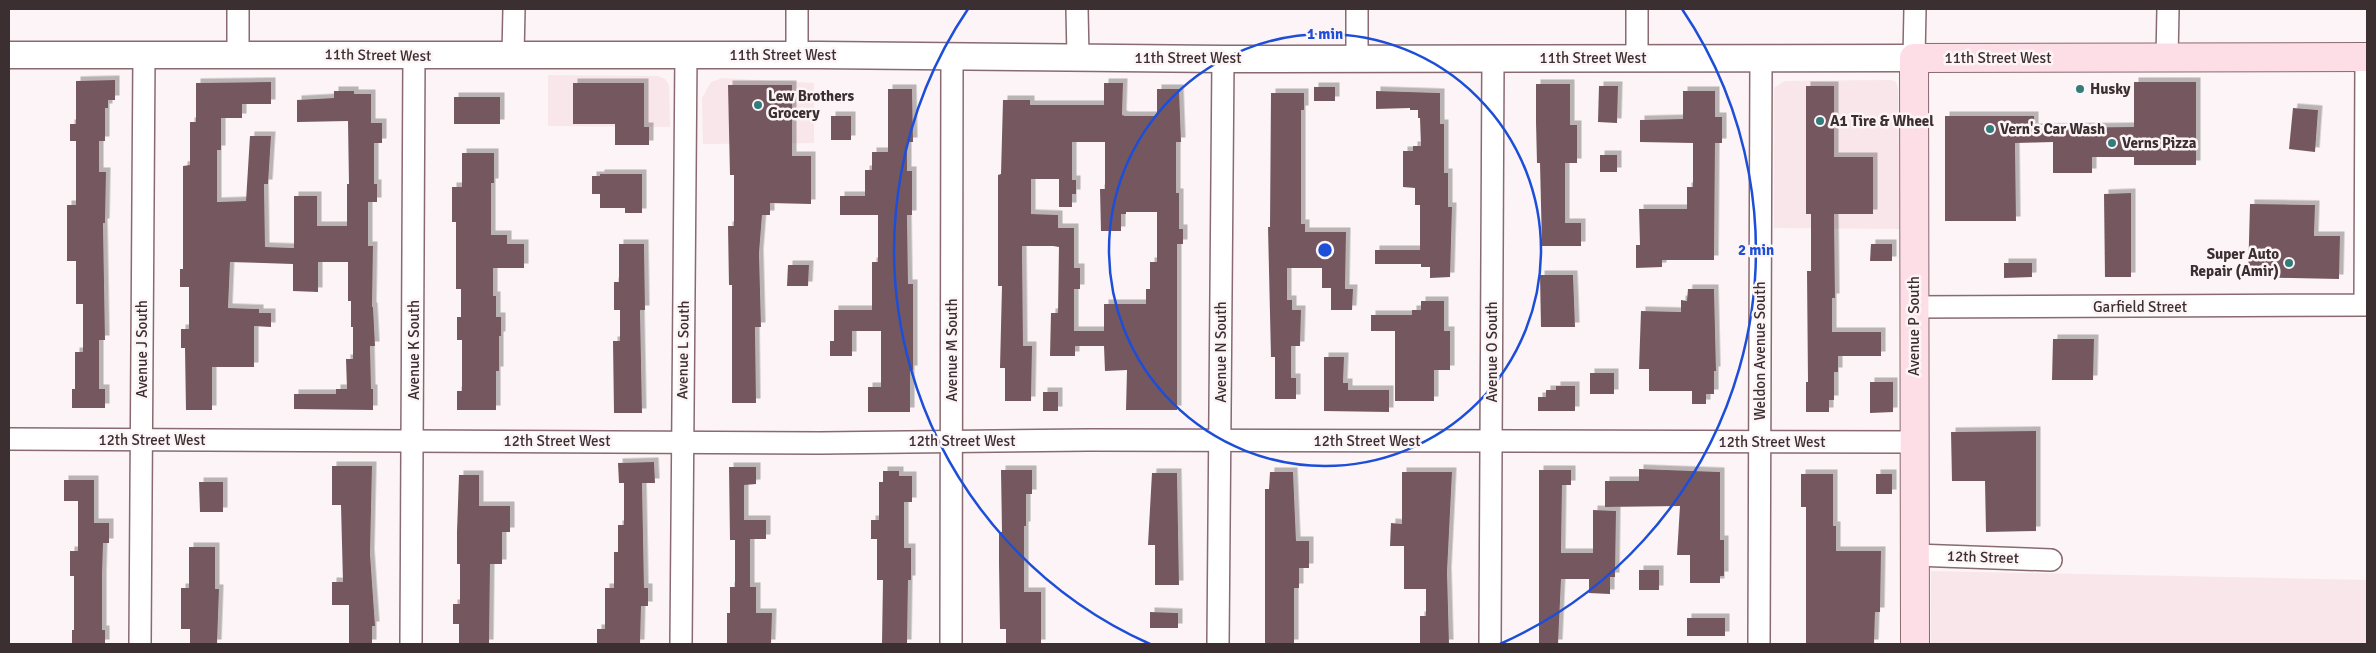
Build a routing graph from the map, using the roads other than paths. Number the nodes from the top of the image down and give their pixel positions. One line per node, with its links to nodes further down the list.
1 (238, 9): 10 (street)
2 (514, 9): 13 (street)
3 (797, 9): 15 (street)
4 (1077, 9): 17 (street)
5 (1357, 9): 19 (street)
6 (1637, 9): 20 (street)
7 (1915, 9): 21 (street, Avenue P South)
8 (2168, 9): 22 (street)
9 (144, 54): 10 (street, 11th Street West); 11 (street, 11th Street West); 28 (street, Avenue J South)
10 (238, 54): 12 (street, 11th Street West)
11 (9, 55)
12 (414, 55): 13 (street, 11th Street West); 29 (street, Avenue K South)
13 (513, 55): 14 (street, 11th Street West)
14 (686, 55): 15 (street, 11th Street West); 30 (street, Avenue L South)
15 (797, 55): 16 (street, 11th Street West)
16 (952, 56): 17 (street, 11th Street West); 31 (street, Avenue M South)
17 (1078, 57): 23 (street, 11th Street West)
18 (2367, 57): 22 (main road, 11th Street West); 26 (street, Garfield Street)
19 (1358, 58): 23 (street, 11th Street West); 24 (street, 11th Street West)
20 (1637, 58): 24 (street, 11th Street West); 25 (street, 11th Street West)
21 (1914, 58): 22 (main road, 11th Street West); 25 (street, 11th Street West); 26 (main road, Avenue P South)
22 (2167, 58)
23 (1223, 59): 32 (street, Avenue N South)
24 (1493, 59): 33 (street, Avenue O South)
25 (1761, 59): 34 (street, Weldon Avenue South)
26 (1914, 306): 35 (main road, Avenue P South)
27 (9, 439): 28 (street, 12th Street West)
28 (142, 440): 29 (street, 12th Street West); 38 (street, Avenue J South)
29 (413, 440): 30 (street, 12th Street West); 39 (street, Avenue K South)
30 (682, 441): 31 (street, 12th Street West); 40 (street, Avenue L South)
31 (952, 441): 32 (street, 12th Street West); 41 (street, Avenue M South)
32 (1220, 441): 33 (street, 12th Street West); 42 (street, Avenue N South)
33 (1492, 442): 34 (street, 12th Street West); 43 (street, Avenue O South)
34 (1759, 442): 35 (street, 12th Street West); 44 (street, Weldon Avenue South)
35 (1914, 442): 36 (main road, Avenue P South)
36 (1914, 555): 37 (street, 12th Street); 45 (main road, Avenue P South)
37 (2051, 560)
38 (140, 644)
39 (411, 644)
40 (681, 644)
41 (951, 644)
42 (1218, 644)
43 (1490, 644)
44 (1759, 644)
45 (1914, 644)

